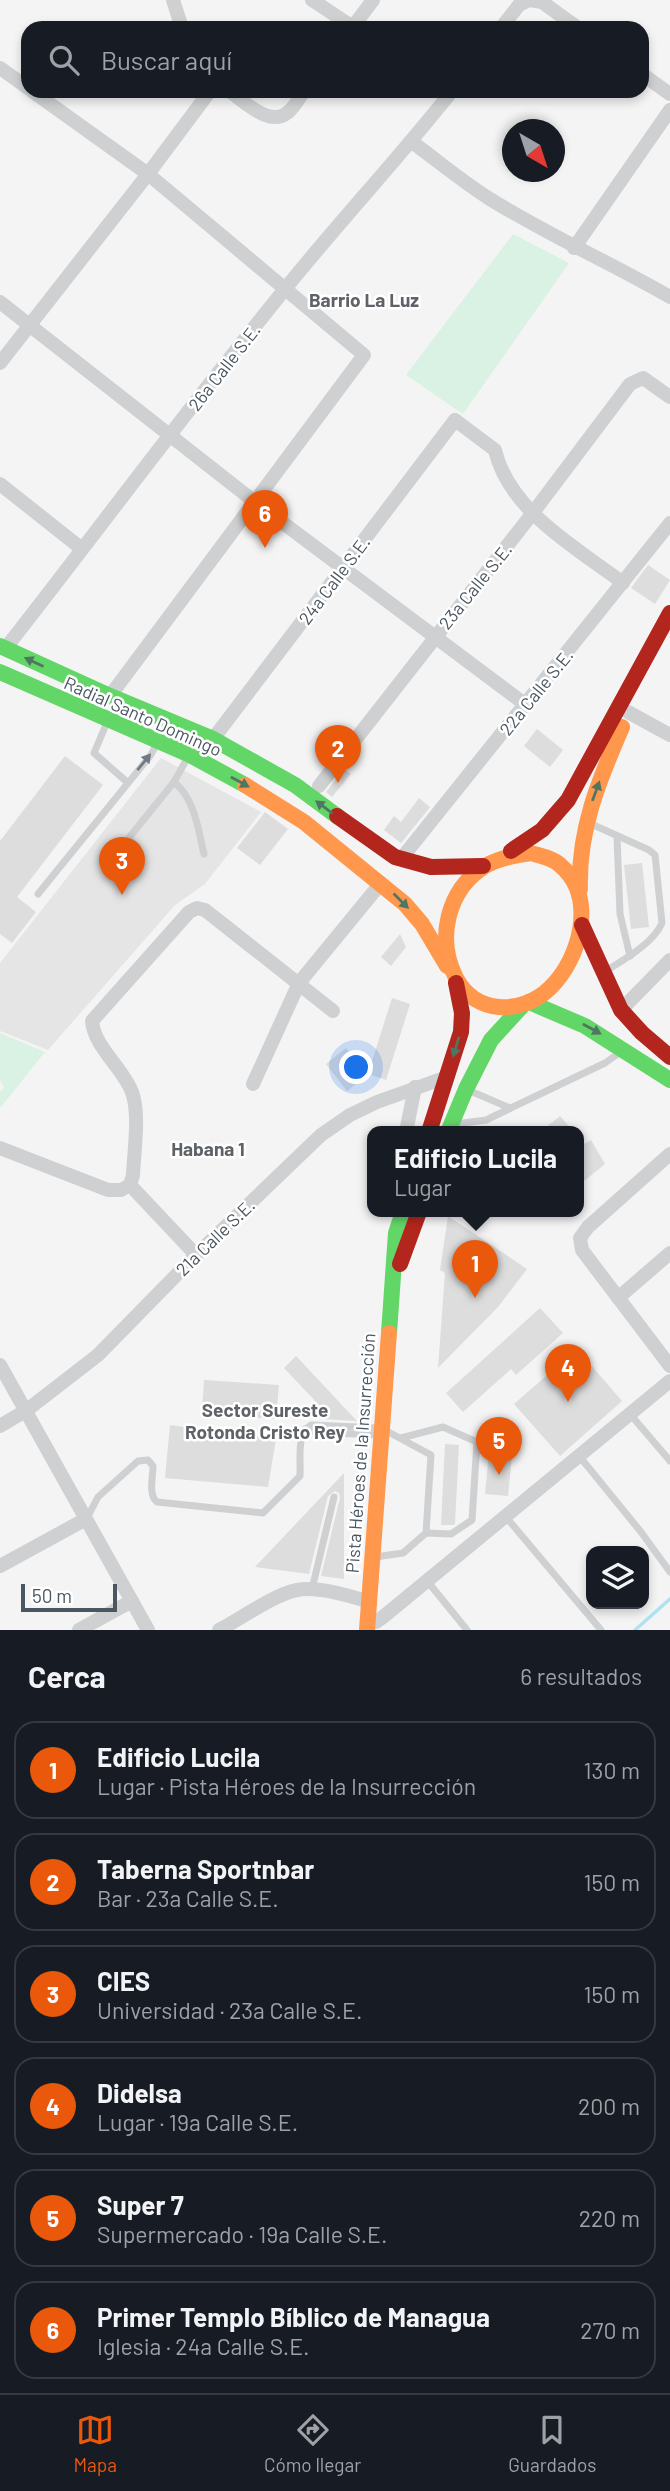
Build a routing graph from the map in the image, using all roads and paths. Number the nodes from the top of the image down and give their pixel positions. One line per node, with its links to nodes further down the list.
1 (173, 0): 5 (street)
2 (312, 0): 6 (street)
3 (373, 0): 7 (street)
4 (529, 0): 8 (street); 9 (street)
5 (180, 21)
6 (344, 21)
7 (357, 21)
8 (506, 21)
9 (568, 21)
10 (0, 68): 12 (street)
11 (649, 79): 13 (street)
12 (21, 83)
13 (670, 94)
14 (42, 98): 21 (street)
15 (204, 98): 21 (street)
16 (239, 98): 17 (street)
17 (299, 98)
18 (447, 98): 20 (street, 26a Calle S.E.)
19 (670, 110): 22 (street)
20 (412, 142): 22 (street); 23 (street, 26a Calle S.E.)
21 (148, 174): 23 (street); 26 (street)
22 (575, 248): 24 (street)
23 (286, 288): 29 (street, 26a Calle S.E.); 31 (street)
24 (670, 297)
25 (0, 302): 26 (street)
26 (29, 324): 27 (street); 29 (street)
27 (0, 363)
28 (670, 397): 32 (street, 23a Calle S.E.)
29 (170, 437): 31 (street); 34 (street, 26a Calle S.E.)
30 (0, 484): 34 (street)
31 (255, 502): 35 (street); 42 (street)
32 (532, 514): 35 (street, 24a Calle S.E.); 36 (street); 38 (street, 23a Calle S.E.)
33 (670, 523): 36 (street, 22a Calle S.E.)
34 (82, 549): 40 (street, 26a Calle S.E.)
35 (343, 567): 38 (street); 47 (street, 24a Calle S.E.)
36 (623, 583): 43 (street, 22a Calle S.E.)
37 (669, 618): 39 (main road)
38 (435, 635): 43 (street); 52 (street, 23a Calle S.E.)
39 (658, 636): 44 (main road); 58 (main road)
40 (3, 647): 42 (main road, Radial Santo Domingo, one-way to 40)
41 (0, 672): 45 (main road, Radial Santo Domingo)
42 (110, 696): 47 (main road, Radial Santo Domingo)
43 (526, 705): 57 (street, 22a Calle S.E.)
44 (628, 712): 46 (street); 53 (main road, one-way to 44)
45 (109, 720): 48 (main road, Radial Santo Domingo); 50 (lane)
46 (670, 735)
47 (213, 739): 57 (main road, Radial Santo Domingo, one-way to 47)
48 (159, 740): 49 (main road, Radial Santo Domingo); 50 (lane, one-way to 48)
49 (190, 755): 51 (lane); 59 (main road, Radial Santo Domingo, one-way to 59)
50 (127, 782): 60 (lane)
51 (174, 782): 55 (lane); 56 (lane)
52 (319, 786)
53 (585, 821): 54 (lane); 61 (main road)
54 (617, 836): 63 (lane); 63 (lane)
55 (137, 846)
56 (204, 855)
57 (401, 859): 58 (main road, Radial Santo Domingo)
58 (490, 862): 61 (main road); 66 (main road)
59 (381, 883): 66 (main road, Radial Santo Domingo, one-way to 66); 67 (street)
60 (38, 894)
61 (582, 905): 62 (main road)
62 (582, 925): 65 (main road); 68 (main road)
63 (630, 956): 65 (lane)
64 (670, 960): 69 (street)
65 (603, 973): 69 (main road)
66 (453, 975): 68 (main road); 73 (main road, one-way to 73)
67 (299, 983): 70 (street); 75 (street); 85 (street)
68 (526, 1003): 71 (main road, one-way to 71); 77 (main road)
69 (621, 1010): 72 (main road)
70 (333, 1011)
71 (625, 1049): 74 (main road); 78 (lane)
72 (670, 1057)
73 (447, 1077): 76 (street, 21a Calle S.E.); 80 (main road)
74 (670, 1080)
75 (253, 1084)
76 (415, 1087): 79 (street); 89 (street, 21a Calle S.E.)
77 (466, 1089): 78 (lane); 81 (main road)
78 (510, 1108): 82 (lane)
79 (407, 1126)
80 (431, 1126)
81 (450, 1126)
82 (458, 1126)
83 (0, 1148): 85 (street)
84 (670, 1154): 91 (street)
85 (130, 1185): 89 (street)
86 (401, 1217): 90 (main road, Pista Héroes de la Insurrección)
87 (418, 1217): 90 (main road, Pista Héroes de la Insurrección)
88 (670, 1254): 91 (street)
89 (195, 1255): 95 (street, 21a Calle S.E.)
90 (393, 1279): 98 (main road, Pista Héroes de la Insurrección)
91 (618, 1298): 92 (street)
92 (668, 1358)
93 (0, 1365): 95 (street)
94 (670, 1381): 96 (street)
95 (27, 1410): 97 (street, 21a Calle S.E.); 104 (street)
96 (629, 1414): 100 (street); 101 (lane)
97 (0, 1426)
98 (384, 1432): 99 (lane); 104 (lane); 106 (main road, Pista Héroes de la Insurrección)
99 (401, 1438): 105 (lane); 105 (lane)
100 (580, 1457): 103 (street); 108 (lane)
101 (670, 1461)
102 (334, 1497): 110 (lane)
103 (506, 1517): 109 (street); 118 (lane)
104 (86, 1519): 107 (street); 111 (street)
105 (426, 1533): 106 (lane)
106 (371, 1558): 112 (main road, Pista Héroes de la Insurrección)
107 (0, 1566)
108 (670, 1572)
109 (428, 1582): 113 (street); 117 (lane)
110 (312, 1589): 112 (street); 116 (street)
111 (132, 1601): 114 (street); 115 (street)
112 (368, 1601): 113 (main road, Pista Héroes de la Insurrección)
113 (367, 1626)
114 (79, 1630)
115 (148, 1630)
116 (219, 1630)
117 (467, 1630)
118 (601, 1630)

